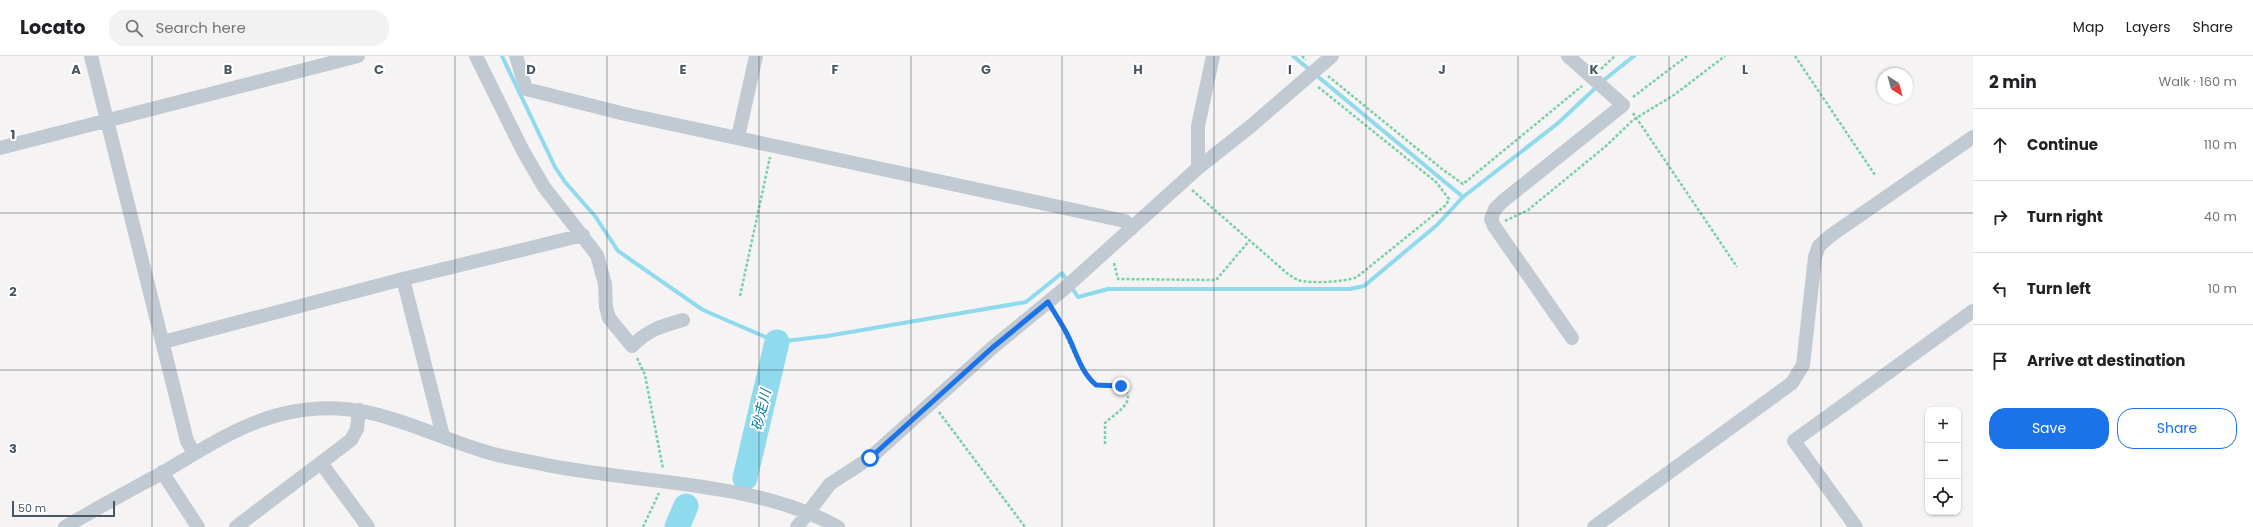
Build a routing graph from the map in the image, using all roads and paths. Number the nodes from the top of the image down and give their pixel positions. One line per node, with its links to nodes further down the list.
1 (91, 56): 18 (street)
2 (358, 56): 18 (street)
3 (476, 56): 28 (street)
4 (516, 56): 19 (street)
5 (756, 56): 19 (street)
6 (1213, 56): 23 (street)
7 (1302, 56): 14 (path)
8 (1332, 56): 14 (street)
9 (1568, 56): 15 (street)
10 (1615, 56): 15 (path)
11 (1687, 56): 16 (path)
12 (1725, 56): 17 (path)
13 (1795, 56): 24 (path)
14 (1313, 73): 15 (path); 23 (street); 29 (path)
15 (1593, 77): 16 (street)
16 (1625, 104): 17 (path); 26 (street)
17 (1637, 118): 26 (path); 31 (path)
18 (108, 120): 22 (street); 38 (street)
19 (738, 137): 21 (street)
20 (1973, 138): 57 (street)
21 (773, 144): 27 (street); 33 (path)
22 (0, 148)
23 (1198, 168): 25 (street)
24 (1875, 175)
25 (1184, 180): 27 (street); 29 (path)
26 (1494, 226): 37 (street)
27 (1131, 229): 34 (street)
28 (583, 235): 32 (street); 39 (street)
29 (1250, 240): 30 (path)
30 (1114, 263)
31 (1737, 267)
32 (403, 279): 38 (street); 42 (street)
33 (740, 296)
34 (1048, 302): 40 (street); 43 (path)
35 (1973, 311): 58 (street)
36 (683, 320): 39 (street)
37 (1572, 338)
38 (162, 342): 44 (street)
39 (632, 346): 47 (path)
40 (932, 404): 48 (street); 56 (path)
41 (359, 410): 42 (street); 44 (street); 45 (street)
42 (443, 436): 47 (street)
43 (1105, 444)
44 (194, 453): 46 (street)
45 (321, 463): 51 (street); 52 (street)
46 (162, 472): 49 (street); 50 (street)
47 (664, 483): 48 (street); 53 (path)
48 (808, 511): 54 (street); 55 (street)
49 (65, 527)
50 (198, 527)
51 (236, 527)
52 (368, 527)
53 (642, 527)
54 (796, 527)
55 (838, 527)
56 (1025, 527)
57 (1594, 527)
58 (1856, 527)

